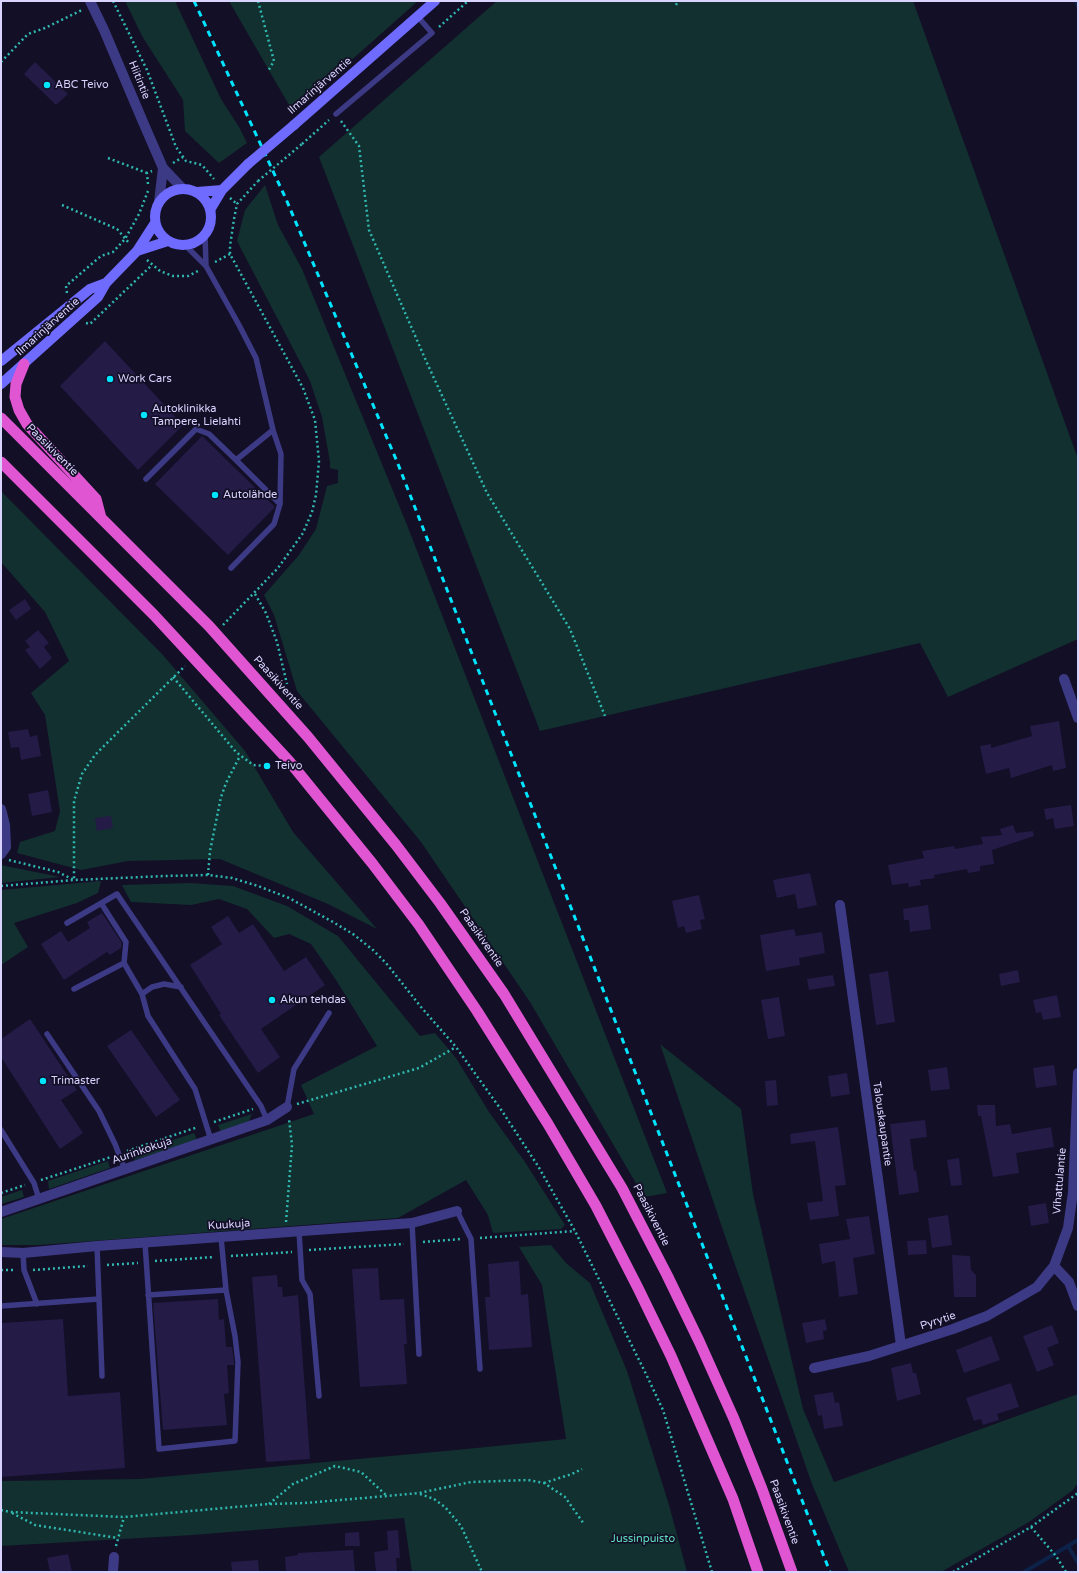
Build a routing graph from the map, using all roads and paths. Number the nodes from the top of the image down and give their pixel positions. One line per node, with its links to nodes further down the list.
1 (113, 1): 13 (path)
2 (258, 1): 11 (path)
3 (435, 1): 8 (main road, Ilmarinjärventie)
4 (468, 1): 9 (path)
5 (678, 1): 7 (path)
6 (91, 3): 10 (path); 15 (street, Hiitintie)
7 (676, 6)
8 (418, 17): 9 (lane); 19 (main road, Ilmarinjärventie, bridge)
9 (432, 33): 12 (lane)
10 (1, 62)
11 (268, 71)
12 (336, 114): 17 (path, bridge); 52 (path)
13 (183, 157): 15 (path); 19 (path)
14 (108, 158): 16 (path)
15 (163, 168): 16 (path); 18 (street, Hiitintie); 21 (street)
16 (147, 173): 27 (path)
17 (258, 181)
18 (183, 189): 20 (main road); 21 (main road)
19 (222, 190): 20 (main road); 22 (path); 24 (main road, Ilmarinjärventie)
20 (197, 192): 24 (main road)
21 (159, 202): 25 (main road)
22 (237, 204)
23 (62, 205): 27 (path)
24 (210, 210): 26 (main road)
25 (155, 224): 28 (main road); 30 (main road, Ilmarinjärventie)
26 (205, 234): 29 (main road); 32 (lane)
27 (125, 239): 34 (path)
28 (168, 241): 29 (main road); 30 (main road, Ilmarinjärventie)
29 (185, 245): 32 (lane)
30 (137, 251): 33 (main road, Ilmarinjärventie)
31 (230, 254): 32 (path)
32 (206, 266): 35 (path); 40 (lane)
33 (106, 283): 34 (main road, Ilmarinjärventie); 35 (main road, Ilmarinjärventie)
34 (69, 306): 36 (main road, Ilmarinjärventie)
35 (74, 319): 37 (main road, Ilmarinjärventie)
36 (1, 361)
37 (24, 364): 38 (main road, Ilmarinjärventie); 45 (highway)
38 (1, 384)
39 (1, 418): 45 (highway, Paasikiventie)
40 (273, 430): 41 (lane); 44 (lane)
41 (236, 460): 43 (lane); 44 (lane)
42 (1, 462): 125 (highway)
43 (146, 479)
44 (280, 504): 46 (lane)
45 (101, 518): 126 (highway, Paasikiventie)
46 (231, 568)
47 (255, 594): 51 (path)
48 (186, 665): 49 (path)
49 (173, 677): 54 (path); 59 (path)
50 (1064, 679): 53 (street)
51 (287, 684)
52 (605, 716)
53 (1078, 718)
54 (240, 756): 55 (path); 58 (path)
55 (267, 766)
56 (1, 809): 57 (street)
57 (5, 857): 59 (path)
58 (208, 875): 59 (path); 80 (path)
59 (74, 880): 60 (path)
60 (1, 886)
61 (101, 903): 63 (lane); 64 (lane); 65 (lane)
62 (840, 905): 103 (street, Talouskaupantie)
63 (67, 924)
64 (124, 963): 66 (lane); 67 (lane)
65 (181, 987): 67 (lane); 72 (lane)
66 (74, 989)
67 (142, 994): 74 (lane)
68 (329, 1013): 71 (lane)
69 (47, 1034): 75 (lane)
70 (1078, 1073): 94 (street, Vihattulantie)
71 (287, 1107): 72 (street, Aurinkokuja); 81 (path)
72 (266, 1120): 74 (street, Aurinkokuja)
73 (1, 1130): 76 (lane)
74 (211, 1140): 75 (street, Aurinkokuja)
75 (125, 1170): 76 (street, Aurinkokuja)
76 (39, 1199): 78 (street, Aurinkokuja)
77 (457, 1211): 79 (street, Kuukuja); 84 (lane)
78 (1, 1212)
79 (412, 1223): 82 (street, Kuukuja); 86 (lane)
80 (575, 1231): 84 (path); 124 (path)
81 (285, 1232): 82 (street, Kuukuja); 83 (street, Kuukuja)
82 (299, 1232): 88 (lane)
83 (221, 1237): 85 (street, Kuukuja); 91 (lane)
84 (471, 1239): 86 (path); 106 (lane)
85 (145, 1243): 87 (street, Kuukuja); 92 (lane)
86 (413, 1243): 88 (path); 104 (lane)
87 (96, 1246): 90 (street, Kuukuja); 93 (lane)
88 (299, 1251): 91 (path); 108 (lane)
89 (1, 1252): 90 (street, Kuukuja)
90 (23, 1253): 96 (lane)
91 (223, 1256): 92 (path); 97 (lane)
92 (146, 1262): 93 (path); 98 (lane)
93 (97, 1266): 96 (path); 99 (lane)
94 (1054, 1266): 102 (street); 103 (street, Pyrytie)
95 (1, 1270): 96 (path)
96 (24, 1270): 100 (lane)
97 (226, 1290): 98 (lane); 98 (lane)
98 (148, 1295)
99 (99, 1299): 100 (lane); 107 (lane)
100 (37, 1304): 101 (lane)
101 (1, 1306)
102 (1078, 1306)
103 (901, 1345): 105 (street, Pyrytie)
104 (420, 1354)
105 (814, 1368)
106 (480, 1369)
107 (102, 1376)
108 (319, 1396)
109 (582, 1469): 110 (path)
110 (544, 1483): 111 (path); 118 (path)
111 (419, 1493): 113 (path); 123 (path)
112 (1078, 1493): 119 (path)
113 (388, 1496): 114 (path); 114 (path)
114 (269, 1504): 117 (path)
115 (1, 1510): 116 (path)
116 (10, 1512): 117 (path); 120 (path)
117 (124, 1517): 120 (path)
118 (584, 1524)
119 (1031, 1527): 127 (path); 128 (path)
120 (118, 1538): 121 (path)
121 (114, 1556): 122 (street)
122 (113, 1572)
123 (482, 1572)
124 (712, 1572)
125 (758, 1572)
126 (792, 1572)
127 (953, 1572)
128 (1066, 1572)

